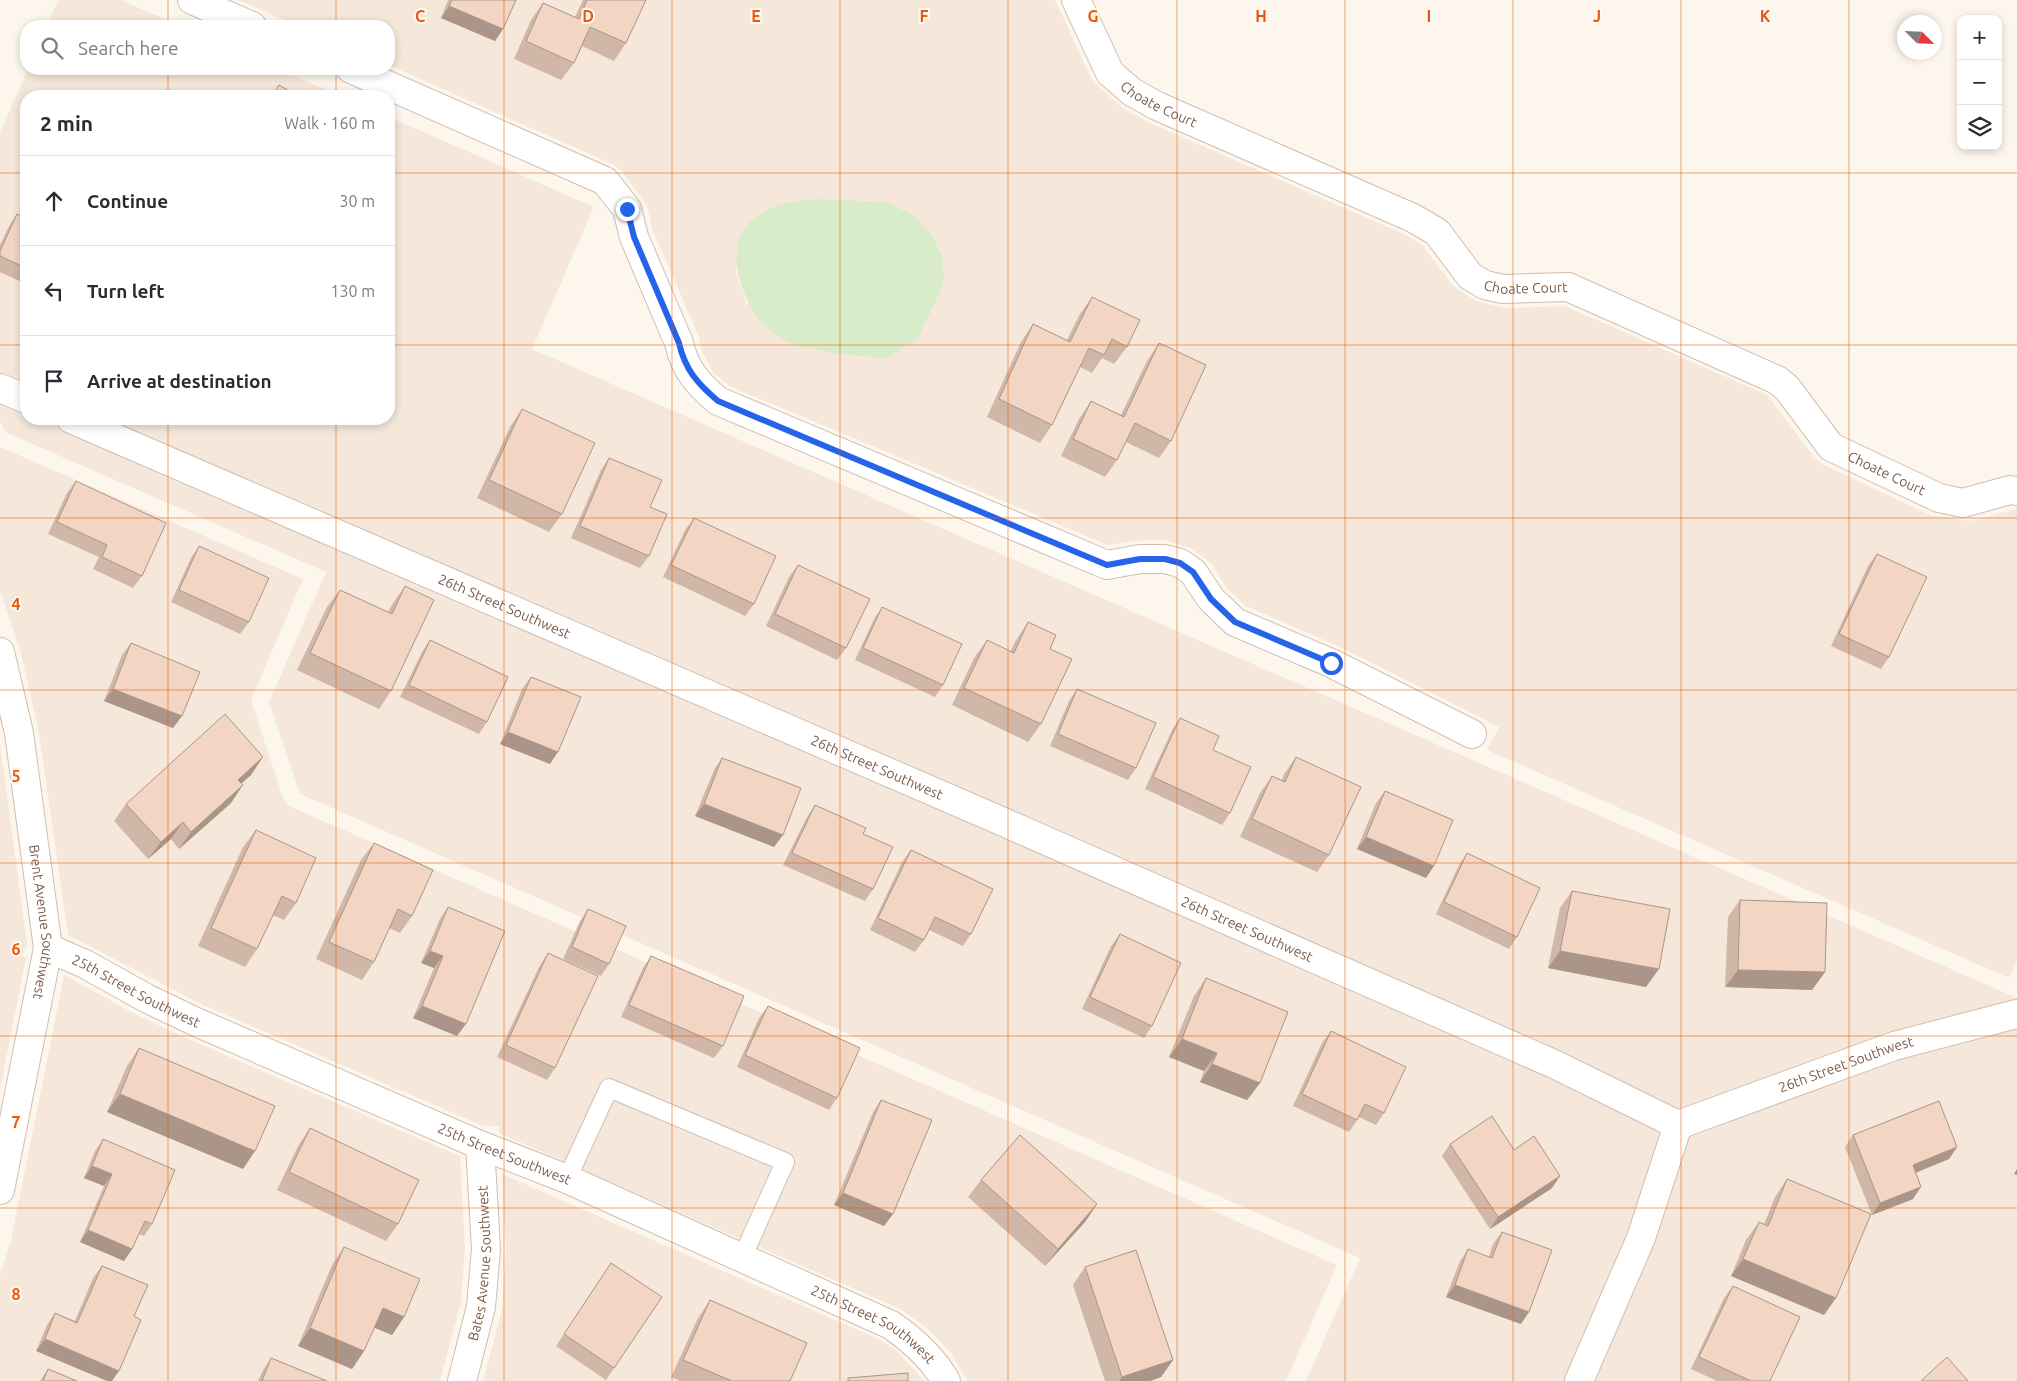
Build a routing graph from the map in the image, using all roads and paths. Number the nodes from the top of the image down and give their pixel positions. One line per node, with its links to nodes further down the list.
1 (192, 0): 3 (street)
2 (1076, 0): 8 (street, Choate Court)
3 (238, 20)
4 (365, 75): 10 (street)
5 (0, 388): 6 (street)
6 (20, 397)
7 (85, 425): 13 (street, 26th Street Southwest)
8 (2017, 490)
9 (0, 652): 11 (street, Brent Avenue Southwest)
10 (1472, 734)
11 (48, 948): 14 (street, 25th Street Southwest); 16 (street, Brent Avenue Southwest)
12 (2016, 1013): 13 (street, 26th Street Southwest)
13 (1678, 1125): 20 (street)
14 (480, 1144): 15 (street, 25th Street Southwest); 18 (street, Bates Avenue Southwest)
15 (567, 1179): 17 (street, 25th Street Southwest); 17 (lane)
16 (0, 1190)
17 (742, 1258): 19 (street, 25th Street Southwest)
18 (462, 1381)
19 (946, 1381)
20 (1579, 1381)

